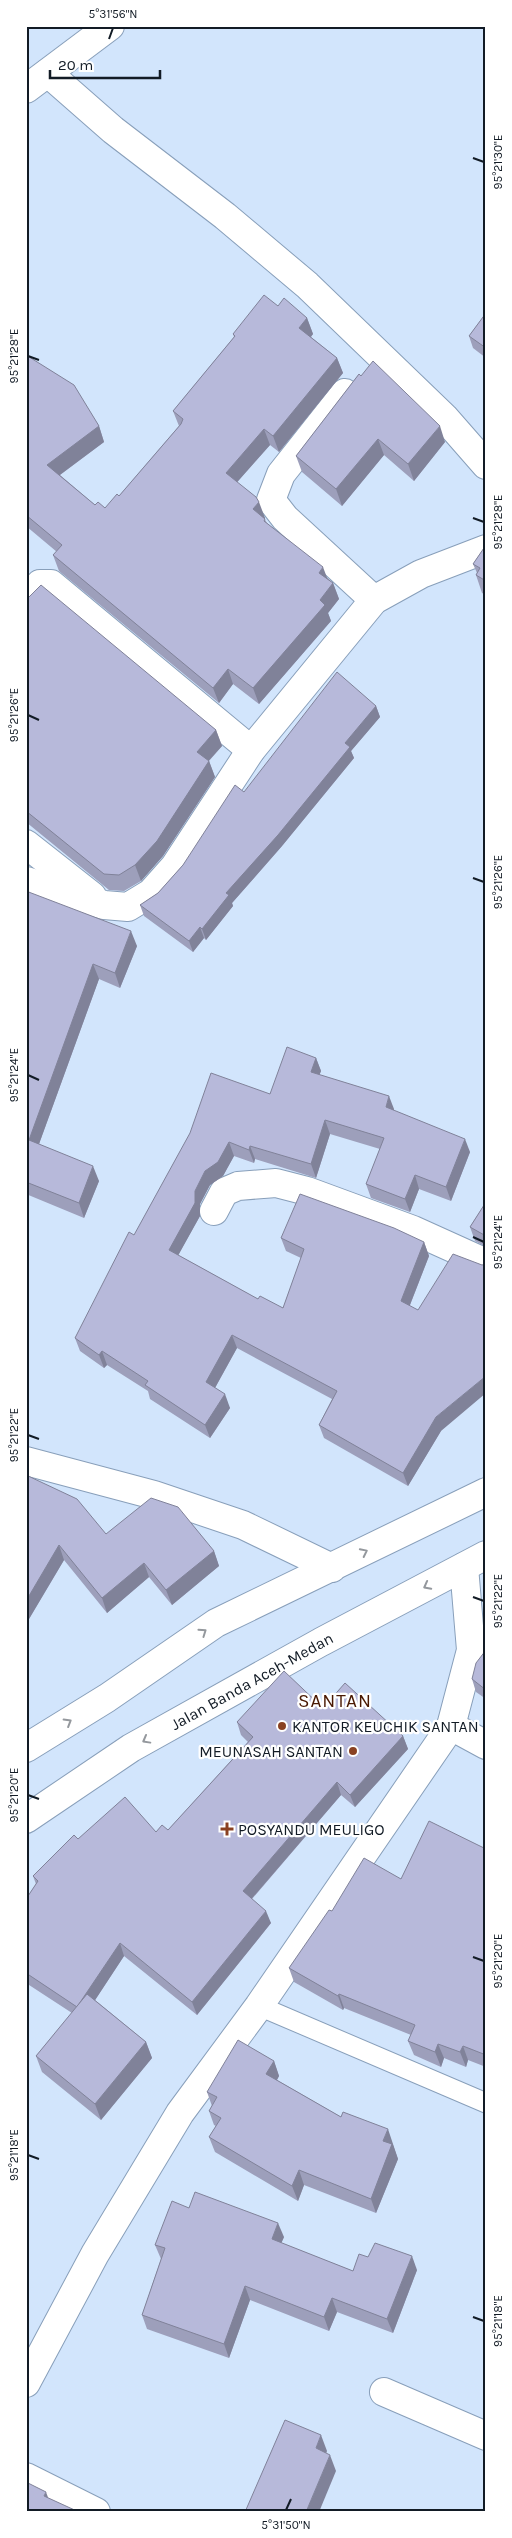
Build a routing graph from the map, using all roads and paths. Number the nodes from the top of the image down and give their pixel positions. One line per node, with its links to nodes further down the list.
1 (110, 26): 2 (main road)
2 (48, 73): 3 (main road); 5 (main road)
3 (26, 89)
4 (350, 387): 7 (main road)
5 (486, 466)
6 (486, 549): 7 (main road)
7 (374, 600): 9 (main road)
8 (26, 601): 9 (main road)
9 (251, 750): 12 (main road)
10 (26, 844): 12 (main road)
11 (26, 881): 12 (main road)
12 (104, 906)
13 (214, 1211): 14 (main road)
14 (486, 1263)
15 (26, 1461): 18 (main road)
16 (486, 1492): 18 (main road, one-way to 16)
17 (475, 1561): 19 (main road); 22 (main road, Jalan Banda Aceh-Medan, one-way to 22)
18 (332, 1568): 21 (main road, one-way to 18)
19 (451, 1726): 20 (main road); 23 (main road)
20 (486, 1745)
21 (26, 1748)
22 (26, 1819)
23 (258, 2006): 24 (lane); 25 (main road)
24 (486, 2103)
25 (26, 2383)
26 (384, 2392): 27 (main road)
27 (486, 2436)
28 (26, 2476): 29 (main road)
29 (96, 2512)

